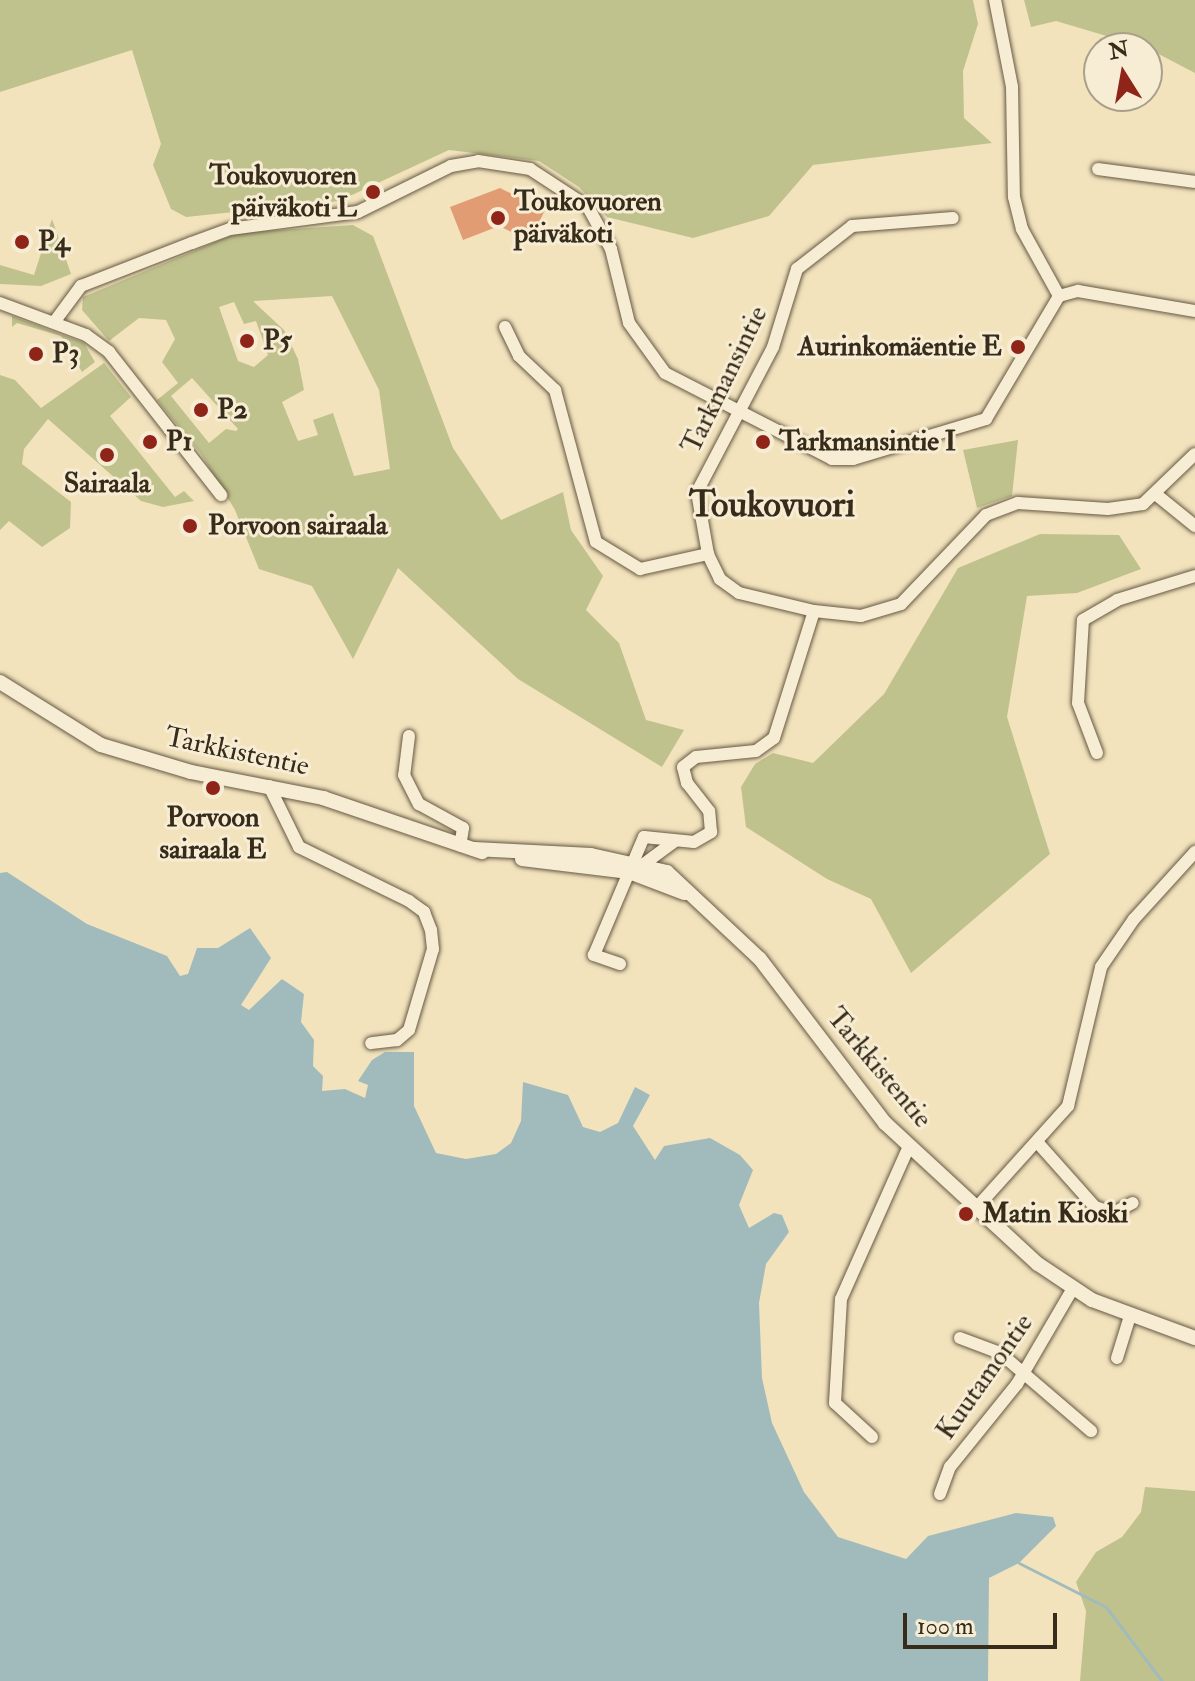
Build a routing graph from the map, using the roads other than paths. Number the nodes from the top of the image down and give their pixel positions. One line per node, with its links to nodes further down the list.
1 (995, 0): 5 (street)
2 (1098, 169): 3 (street)
3 (1195, 182)
4 (953, 218): 10 (street, Tarkmansintie)
5 (1059, 296): 7 (street); 10 (street)
6 (0, 303): 8 (street)
7 (1195, 311)
8 (55, 321): 10 (street); 12 (street)
9 (505, 327): 15 (street)
10 (738, 414): 15 (street, Tarkmansintie)
11 (1195, 454): 13 (street)
12 (221, 495)
13 (1158, 496): 14 (street); 17 (street, Tarkmansintie)
14 (1195, 526)
15 (708, 554): 17 (street, Tarkmansintie)
16 (1195, 576): 20 (street)
17 (814, 611): 22 (street)
18 (0, 682): 21 (street, Tarkkistentie)
19 (409, 736): 23 (street)
20 (1097, 753)
21 (269, 786): 23 (street, Tarkkistentie); 29 (street)
22 (675, 841): 25 (street); 26 (street)
23 (467, 847): 26 (street, Tarkkistentie)
24 (1195, 852): 30 (street)
25 (647, 865): 26 (street, Tarkkistentie); 27 (street, Tarkkistentie)
26 (629, 866): 27 (street, Tarkkistentie); 28 (street)
27 (704, 904): 31 (street, Tarkkistentie)
28 (620, 964)
29 (371, 1043)
30 (1038, 1143): 32 (street); 33 (street)
31 (909, 1146): 33 (street, Tarkkistentie); 41 (street)
32 (1133, 1203)
33 (978, 1206): 34 (street, Tarkkistentie)
34 (1072, 1290): 35 (street, Tarkkistentie); 39 (street, Kuutamontie)
35 (1130, 1316): 37 (street, Tarkkistentie); 38 (street)
36 (960, 1338): 39 (street)
37 (1195, 1338)
38 (1117, 1358)
39 (1024, 1370): 40 (street); 42 (street, Kuutamontie)
40 (1091, 1431)
41 (872, 1437)
42 (940, 1494)

